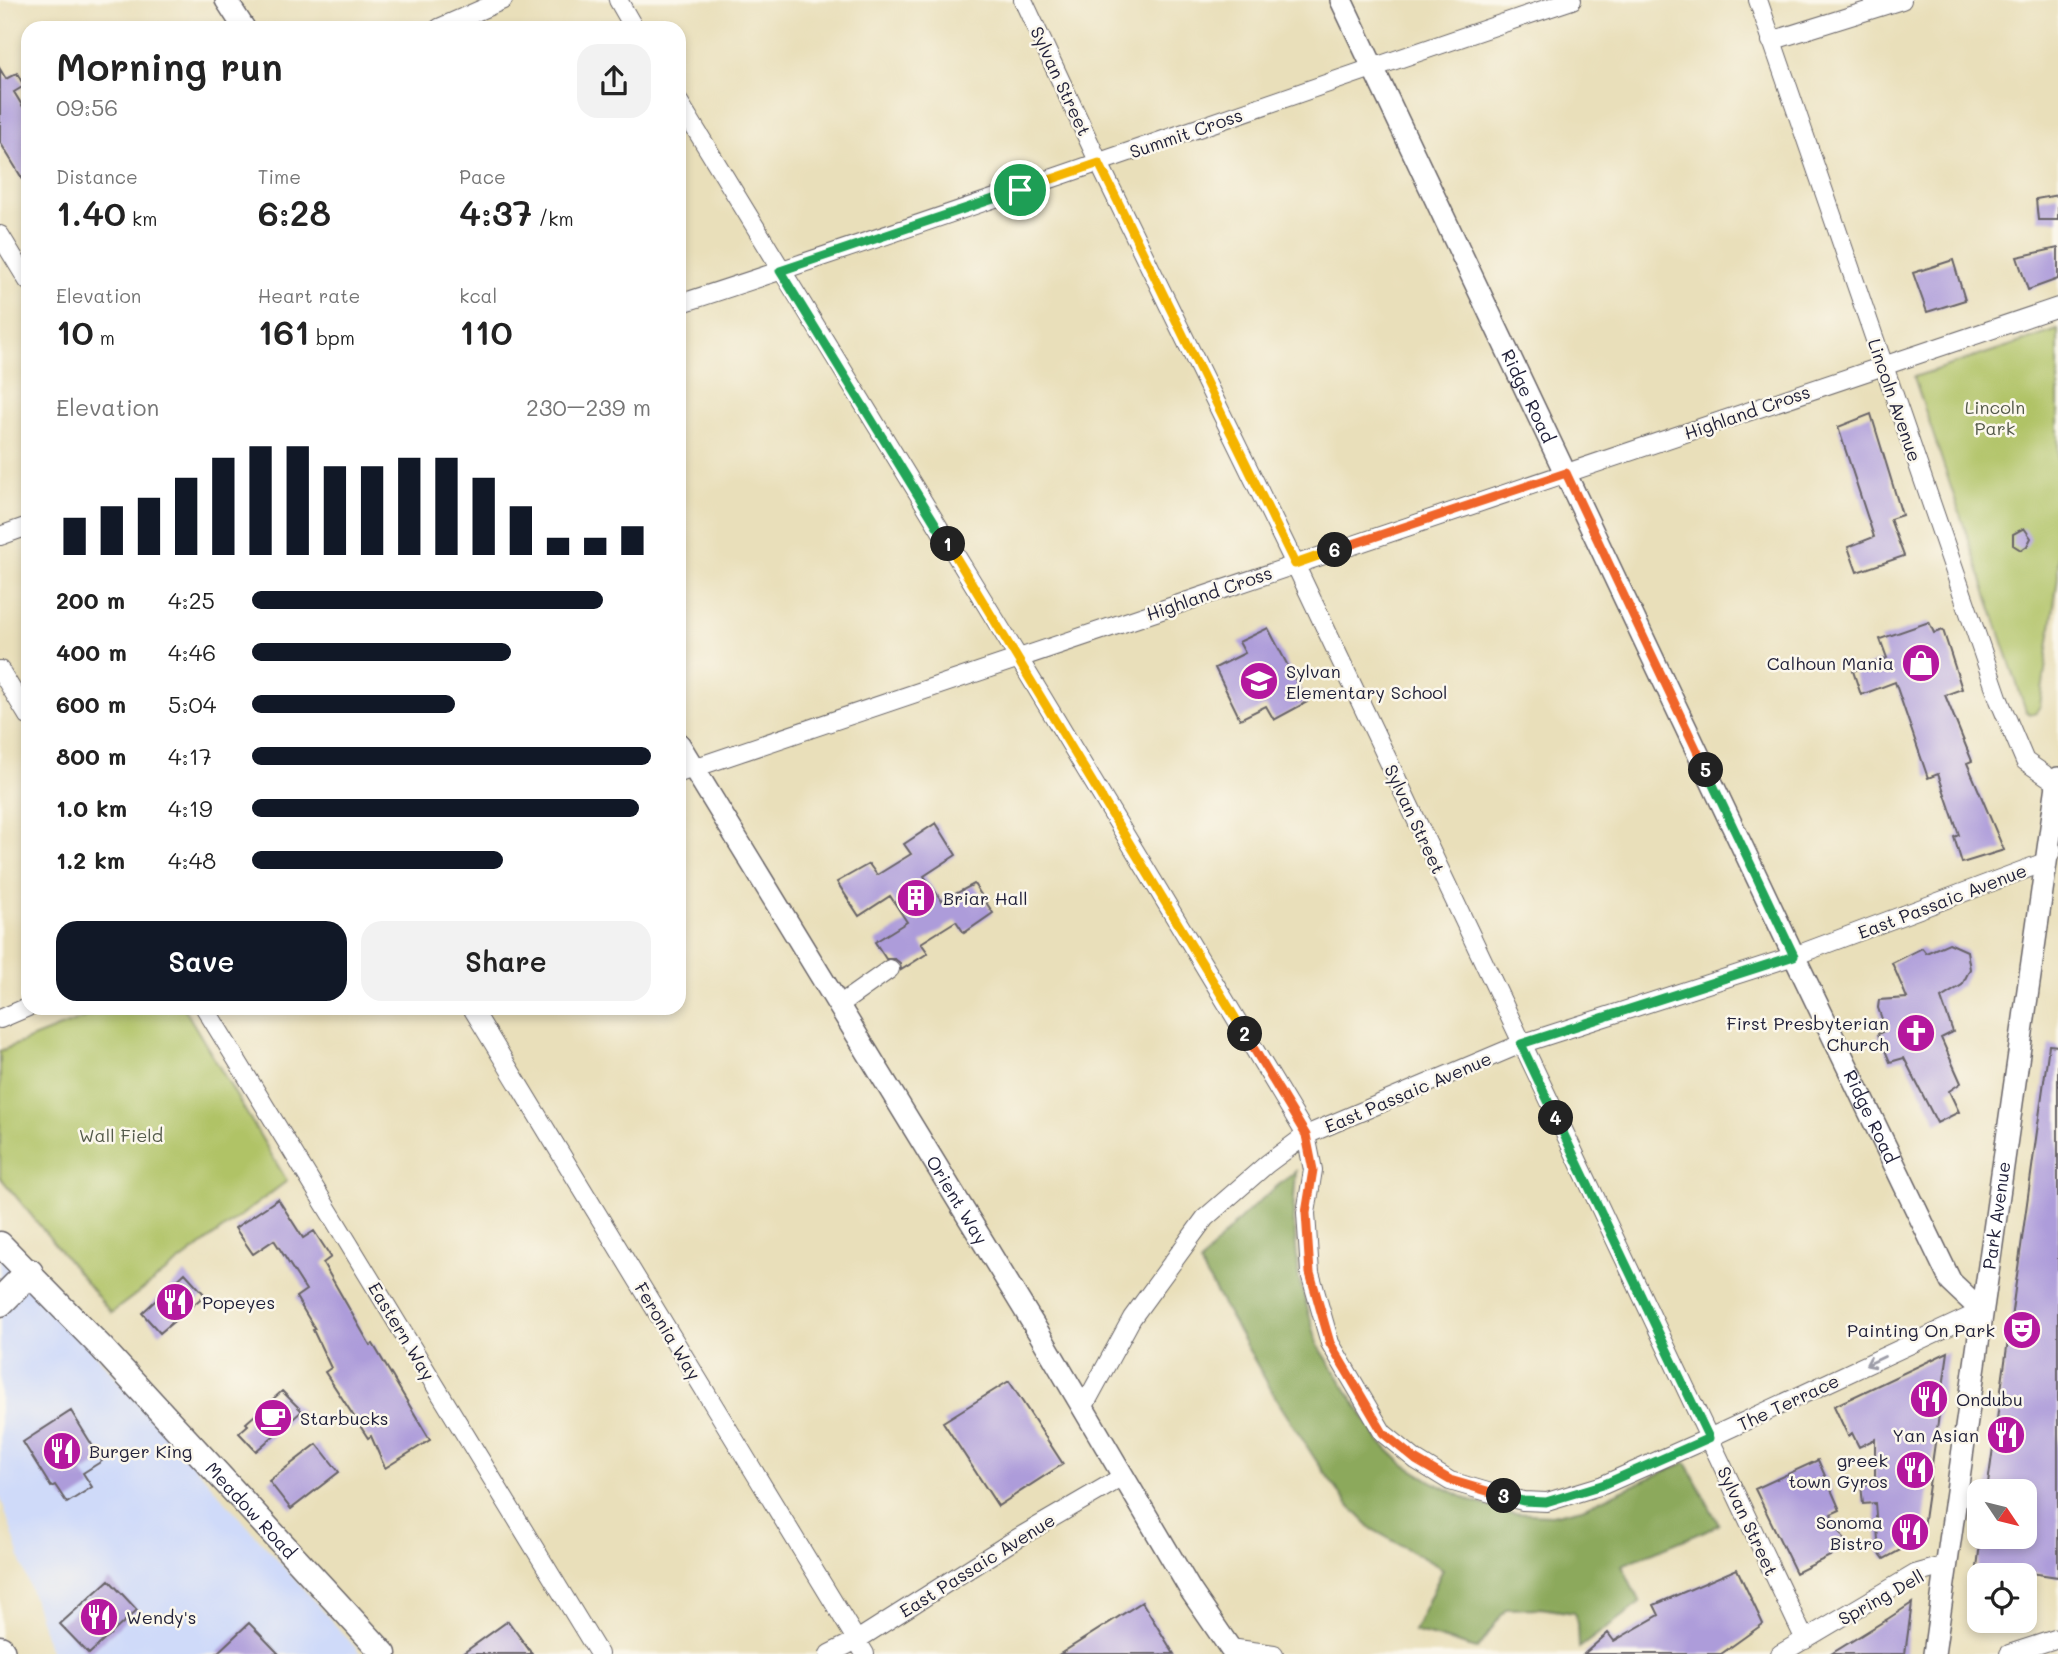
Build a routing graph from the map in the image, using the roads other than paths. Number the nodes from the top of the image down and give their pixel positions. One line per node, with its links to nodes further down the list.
1 (226, 0): 9 (street)
2 (503, 0): 10 (street)
3 (618, 0): 11 (street)
4 (1023, 0): 15 (street, Sylvan Street)
5 (1341, 0): 13 (street, Ridge Road)
6 (1572, 0): 13 (street, Summit Cross)
7 (1758, 0): 12 (street, Lincoln Avenue)
8 (1902, 0): 12 (street)
9 (240, 21)
10 (455, 21)
11 (630, 21)
12 (1771, 41): 21 (street, Lincoln Avenue)
13 (1373, 67): 15 (street, Summit Cross); 22 (street, Ridge Road)
14 (686, 114): 18 (street, The Terrace)
15 (1099, 163): 18 (street, Summit Cross); 25 (street, Sylvan Street)
16 (0, 235): 17 (street)
17 (21, 270)
18 (780, 271): 19 (street, Summit Cross); 26 (street, The Terrace)
19 (686, 302)
20 (2058, 307): 21 (street, Highland Cross)
21 (1884, 366): 22 (street, Highland Cross); 30 (street, Lincoln Avenue)
22 (1566, 473): 25 (street, Highland Cross); 33 (street, Ridge Road)
23 (21, 528): 24 (street)
24 (0, 536)
25 (1295, 564): 26 (street, Highland Cross); 40 (street, Sylvan Street)
26 (1018, 657): 29 (street, Highland Cross); 41 (street, The Terrace)
27 (0, 670): 28 (street)
28 (21, 704)
29 (686, 770): 35 (street, Orient Way)
30 (2058, 781): 32 (street, Park Avenue)
31 (2058, 839): 32 (street)
32 (2045, 862): 33 (street, East Passaic Avenue); 45 (street, Park Avenue)
33 (1794, 956): 40 (street, East Passaic Avenue); 45 (street, Ridge Road)
34 (890, 969): 35 (street)
35 (839, 1005): 46 (street, Orient Way)
36 (21, 1010): 39 (street)
37 (209, 1015): 55 (street, Eastern Way)
38 (475, 1015): 52 (street, Feronia Way)
39 (0, 1019)
40 (1521, 1044): 41 (street, East Passaic Avenue); 47 (street, Sylvan Street)
41 (1306, 1135): 46 (street, East Passaic Avenue); 47 (street, The Terrace)
42 (0, 1244): 43 (main road, Meadow Road)
43 (29, 1273): 44 (highway); 54 (main road, Meadow Road)
44 (0, 1302)
45 (1982, 1311): 47 (street, The Terrace, one-way to 47); 49 (street, Park Avenue)
46 (1083, 1408): 48 (street, Orient Way)
47 (1709, 1438): 51 (street, Sylvan Street)
48 (1124, 1476): 52 (street, East Passaic Avenue); 53 (street, Orient Way)
49 (1947, 1565): 51 (street, Spring Dell); 59 (street, Park Avenue)
50 (2058, 1638): 60 (street)
51 (1804, 1640): 58 (street, Spring Dell)
52 (861, 1647): 56 (street, East Passaic Avenue)
53 (1232, 1651): 57 (street)
54 (384, 1654)
55 (599, 1654)
56 (829, 1654)
57 (1274, 1654)
58 (1780, 1654)
59 (1934, 1654)
60 (2009, 1654)

